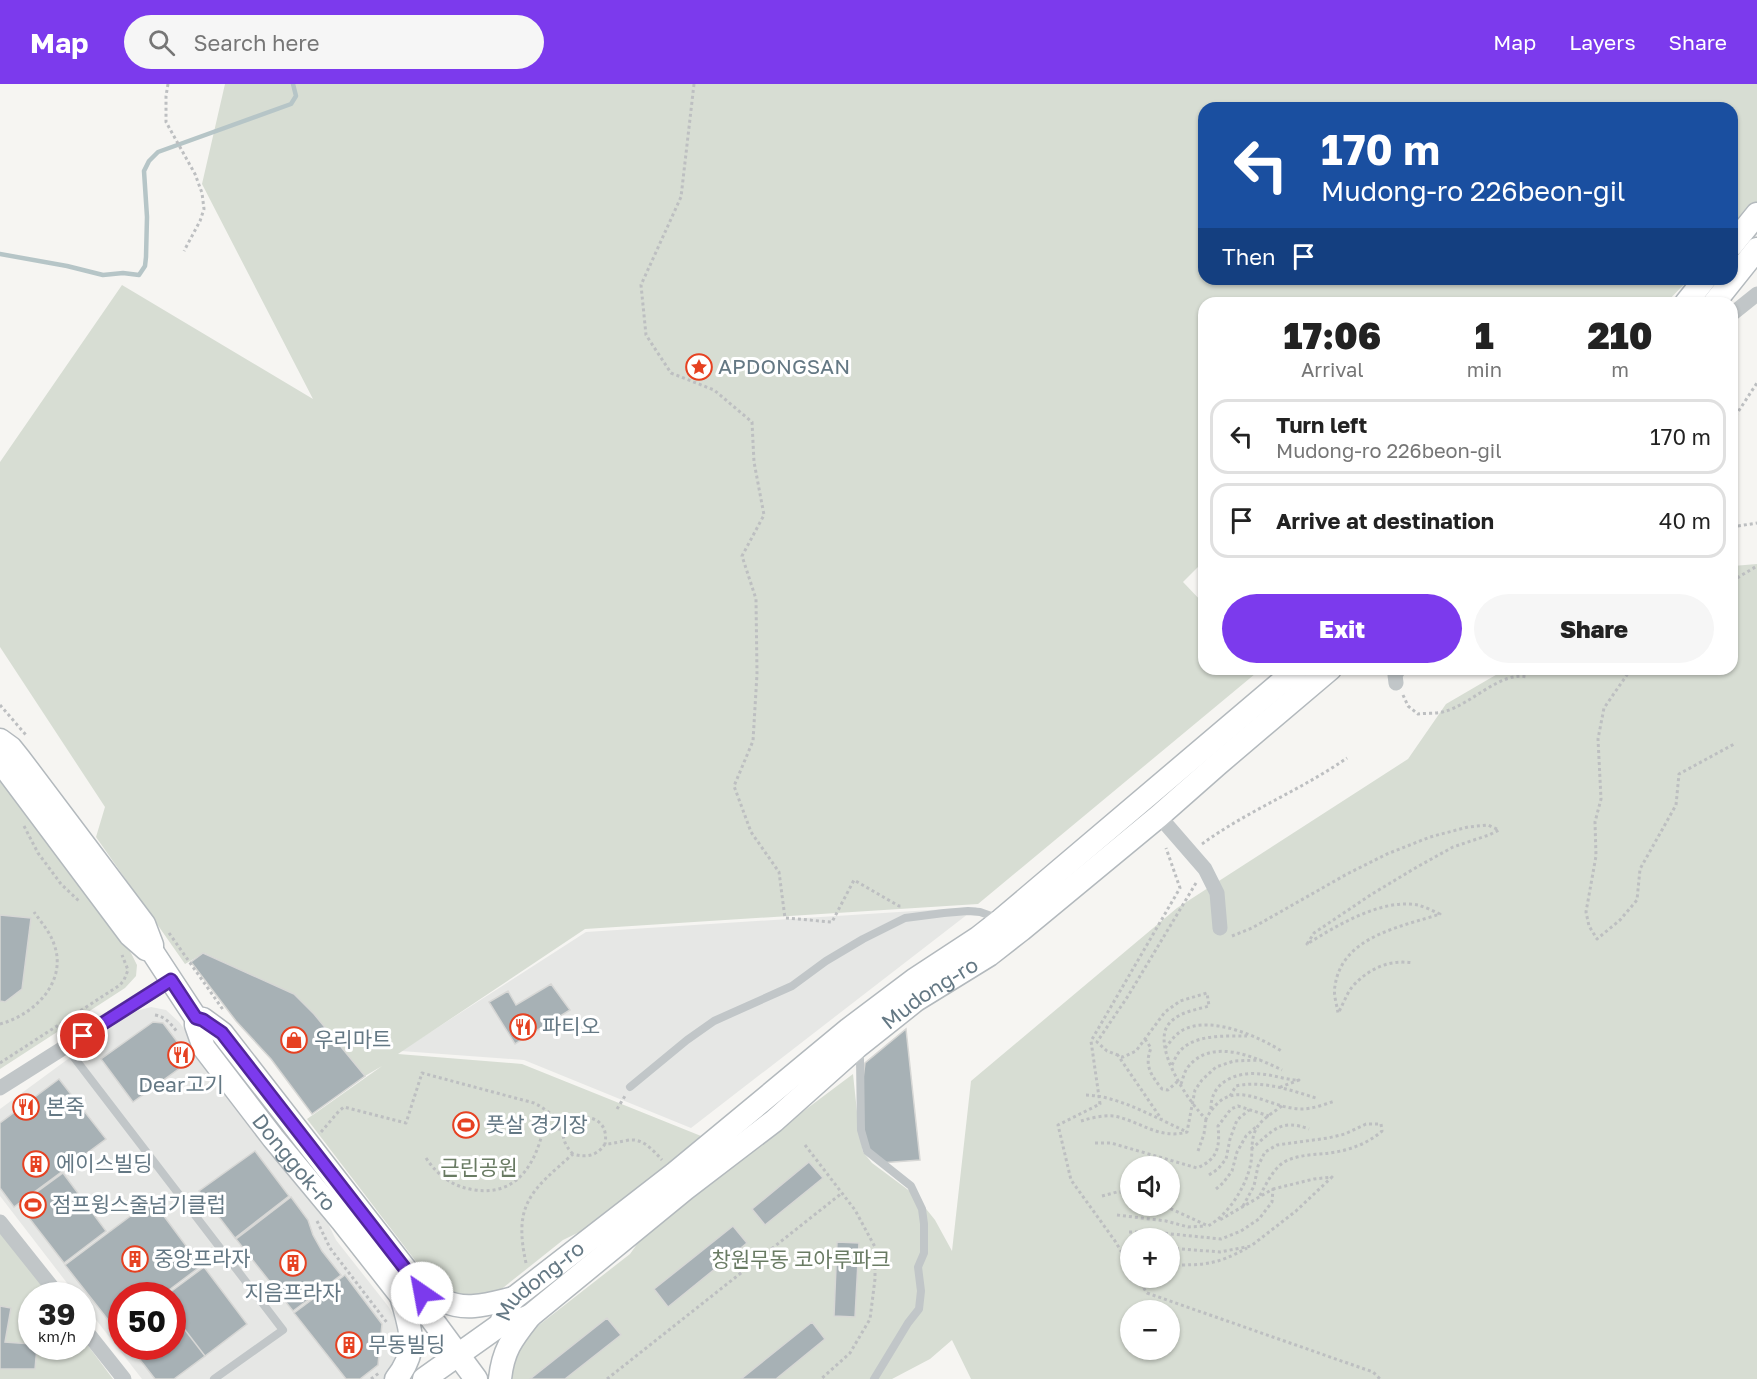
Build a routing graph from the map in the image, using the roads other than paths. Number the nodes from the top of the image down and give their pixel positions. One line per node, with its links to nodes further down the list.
1 (1757, 214): 2 (main road)
2 (1738, 238)
3 (1757, 249): 4 (main road)
4 (1738, 273)
5 (1700, 285): 8 (main road)
6 (1728, 285): 9 (main road)
7 (1757, 294): 10 (street)
8 (1691, 297)
9 (1719, 297)
10 (1738, 309)
11 (1290, 675): 16 (main road, Mudong-ro)
12 (1323, 675): 15 (main road, Mudong-ro)
13 (0, 740): 18 (main road, Donggok-ro)
14 (0, 761): 18 (main road, Donggok-ro)
15 (1159, 816): 17 (street); 21 (main road, Mudong-ro)
16 (1001, 920): 22 (lane); 27 (main road, Mudong-ro)
17 (1220, 928)
18 (152, 951): 19 (main road, Donggok-ro)
19 (171, 980): 20 (street); 26 (main road, Donggok-ro)
20 (66, 1047): 23 (street); 34 (lane)
21 (857, 1047): 28 (main road, Mudong-ro); 38 (lane)
22 (630, 1087)
23 (0, 1088)
24 (0, 1222): 25 (street)
25 (48, 1282)
26 (408, 1290): 27 (main road); 31 (main road, Donggok-ro); 32 (main road)
27 (514, 1298): 29 (main road, Mudong-ro)
28 (530, 1316): 29 (main road); 37 (main road)
29 (500, 1325): 31 (main road, Mudong-ro)
30 (96, 1344): 33 (street)
31 (458, 1354): 35 (main road, Mudong-ro); 36 (main road, Donggok-ro)
32 (390, 1374)
33 (124, 1379)
34 (214, 1379)
35 (424, 1379)
36 (476, 1379)
37 (500, 1379)
38 (874, 1379)

